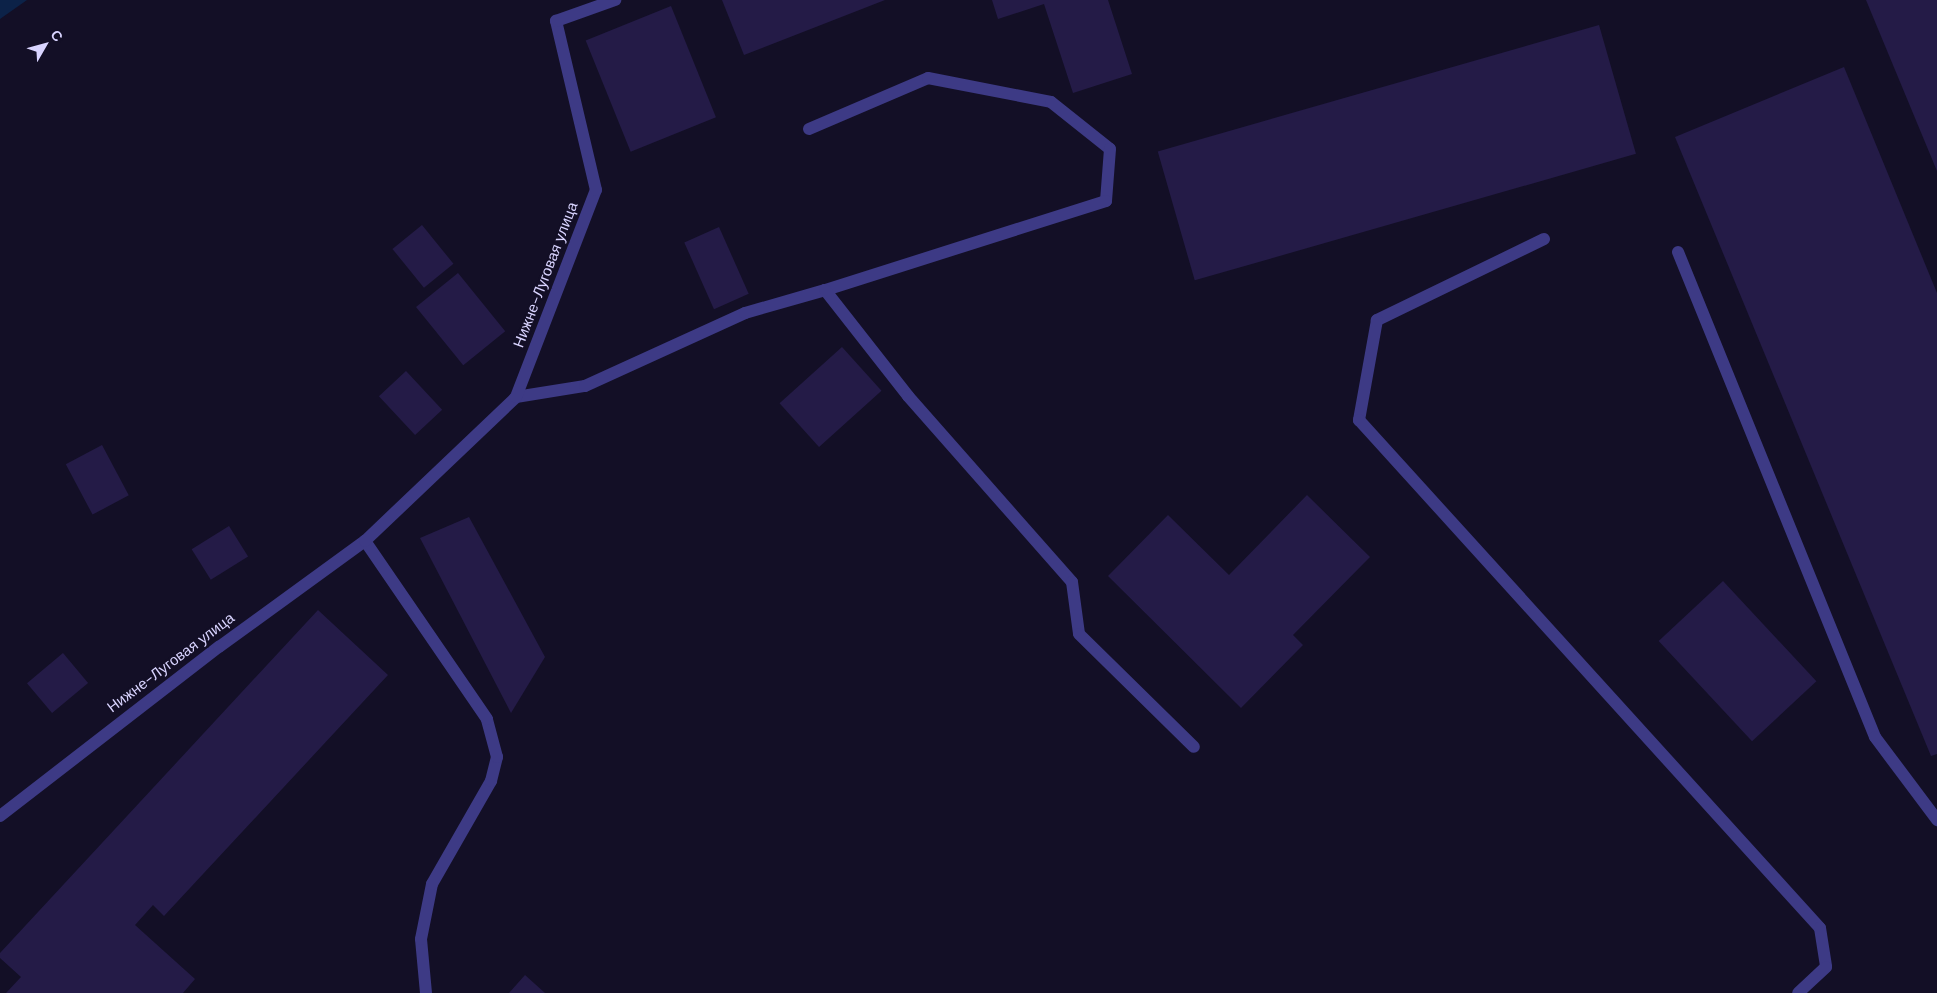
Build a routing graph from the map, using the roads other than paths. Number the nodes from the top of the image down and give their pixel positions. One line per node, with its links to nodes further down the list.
1 (615, 0): 6 (street, Нижне-Луговая улица)
2 (809, 129): 5 (street)
3 (1544, 239): 12 (street)
4 (1678, 252): 10 (street)
5 (826, 290): 6 (street); 8 (street)
6 (516, 398): 7 (street, Нижне-Луговая улица)
7 (365, 540): 9 (street, Нижне-Луговая улица); 11 (street)
8 (1194, 747)
9 (0, 816)
10 (1937, 820)
11 (426, 993)
12 (1798, 993)

